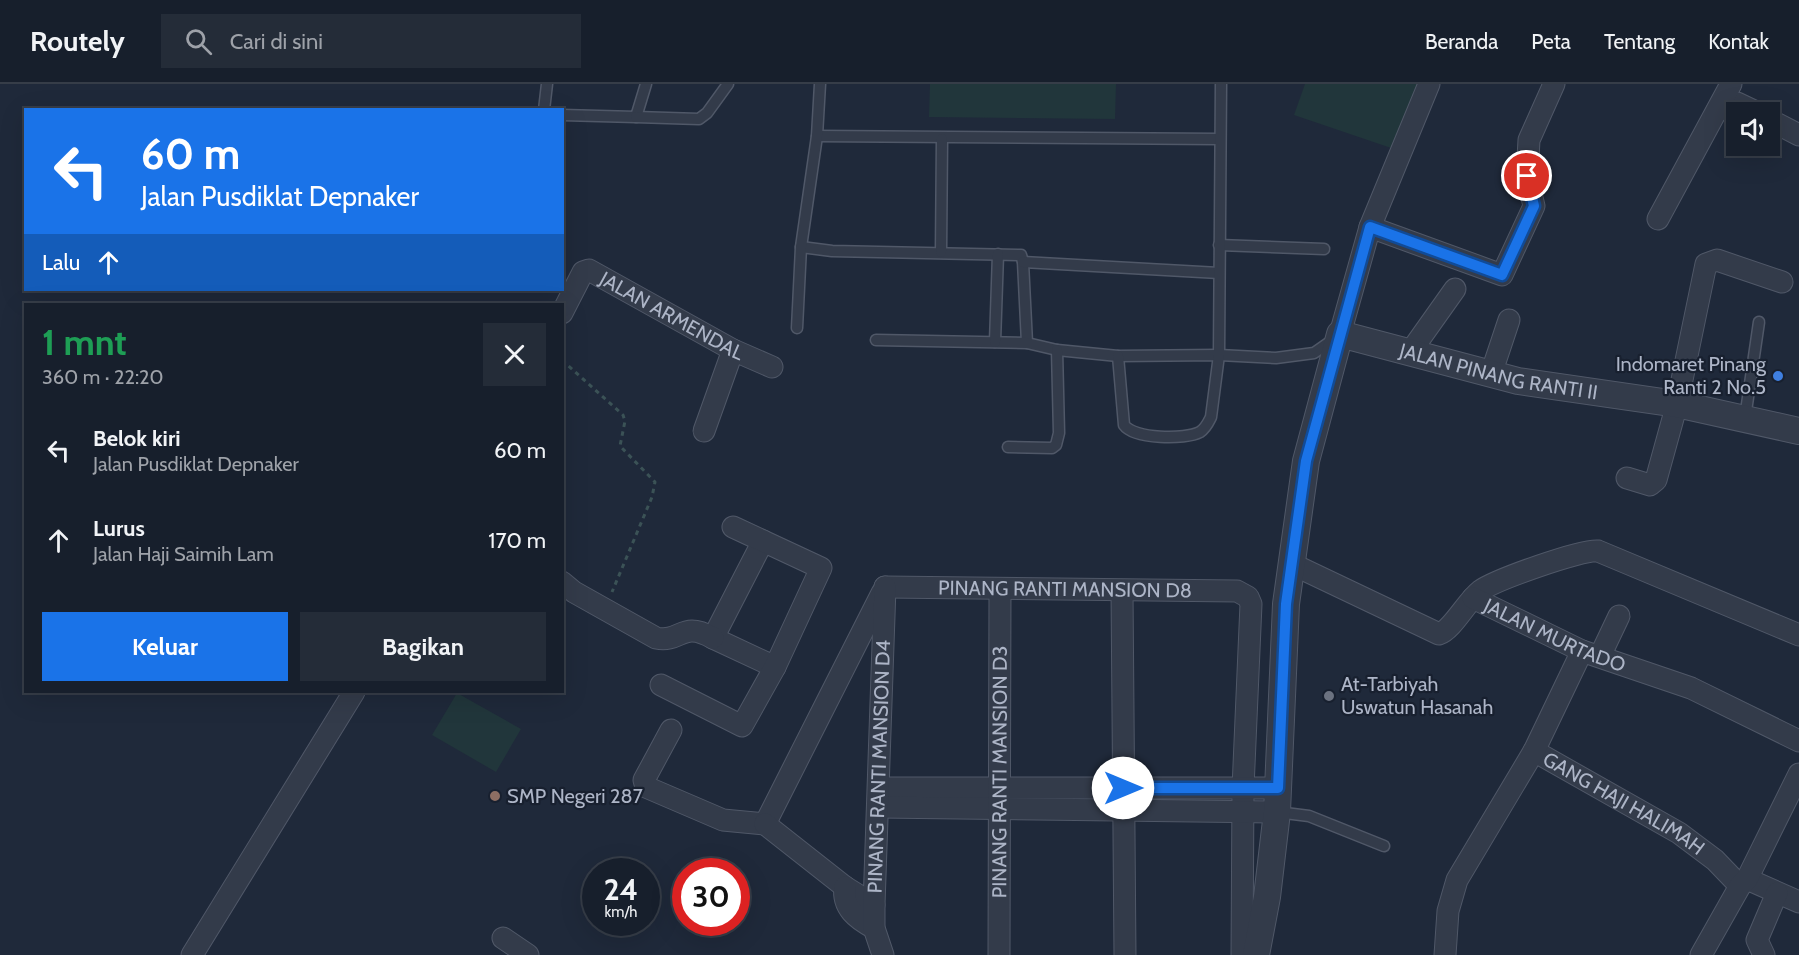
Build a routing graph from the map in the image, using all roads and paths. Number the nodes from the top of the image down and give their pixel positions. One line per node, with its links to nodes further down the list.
1 (547, 84): 9 (lane)
2 (646, 84): 13 (lane)
3 (728, 84): 13 (lane)
4 (820, 84): 16 (lane)
5 (1221, 84): 18 (lane)
6 (1429, 84): 20 (street)
7 (1554, 84): 20 (street)
8 (1731, 84): 11 (street)
9 (544, 108)
10 (1726, 108): 11 (street)
11 (1717, 111): 19 (street)
12 (564, 115): 13 (lane)
13 (636, 117)
14 (1780, 125): 15 (street)
15 (1799, 135)
16 (817, 136): 17 (lane); 22 (lane)
17 (942, 139): 18 (lane); 24 (lane)
18 (1219, 140): 21 (lane)
19 (1658, 219)
20 (1370, 227): 34 (street)
21 (1219, 245): 23 (lane); 27 (lane)
22 (801, 246): 24 (lane); 33 (lane)
23 (1324, 249)
24 (941, 252): 25 (lane)
25 (998, 254): 26 (lane); 36 (lane)
26 (1023, 262): 27 (lane); 37 (lane)
27 (1219, 273): 41 (lane)
28 (1782, 282): 46 (street)
29 (1455, 288): 40 (street)
30 (564, 309): 38 (street, JALAN ARMENDAL)
31 (1509, 320): 45 (street)
32 (1759, 322): 47 (lane)
33 (797, 328)
34 (1340, 334): 40 (street, JALAN PINANG RANTI II); 41 (lane); 54 (street)
35 (876, 340): 36 (lane)
36 (995, 342): 37 (lane)
37 (1027, 343): 39 (lane)
38 (733, 350): 44 (street, JALAN ARMENDAL); 48 (street)
39 (1057, 350): 42 (lane); 50 (lane)
40 (1411, 351): 45 (street, JALAN PINANG RANTI II)
41 (1219, 355): 42 (lane); 42 (lane)
42 (1118, 356)
43 (564, 362): 60 (path)
44 (772, 367)
45 (1491, 374): 46 (street, JALAN PINANG RANTI II)
46 (1677, 404): 47 (street, JALAN PINANG RANTI II); 51 (street)
47 (1745, 418): 49 (street, JALAN PINANG RANTI II)
48 (704, 431)
49 (1799, 431)
50 (1008, 447)
51 (1627, 478)
52 (733, 527): 53 (street)
53 (763, 541): 63 (street); 66 (street)
54 (1292, 564): 59 (street, JALAN MURTADO); 78 (street)
55 (564, 584): 60 (street)
56 (885, 587): 57 (street, PINANG RANTI MANSION D8); 65 (street); 67 (street, PINANG RANTI MANSION D4)
57 (1000, 589): 58 (street, PINANG RANTI MANSION D8); 77 (street, PINANG RANTI MANSION D3)
58 (1122, 591): 74 (street); 75 (street, PINANG RANTI MANSION D8)
59 (1473, 598): 62 (street); 64 (street, JALAN MURTADO)
60 (605, 608): 63 (street)
61 (1619, 616): 64 (street, GANG HAJI HALIMAH)
62 (1799, 635)
63 (713, 638): 66 (street)
64 (1591, 653): 71 (street, JALAN MURTADO); 72 (street, GANG HAJI HALIMAH)
65 (850, 654): 67 (street); 81 (street)
66 (776, 667): 68 (street)
67 (881, 668): 76 (street, PINANG RANTI MANSION D4)
68 (661, 685)
69 (353, 693): 90 (street)
70 (671, 730): 81 (street)
71 (1799, 741)
72 (1534, 751): 83 (street, GANG HAJI HALIMAH); 96 (street)
73 (1799, 774): 83 (street)
74 (1123, 788): 75 (street); 77 (street); 79 (street)
75 (1243, 788): 78 (street); 80 (street)
76 (879, 797): 77 (street); 87 (street, PINANG RANTI MANSION D4)
77 (999, 798): 79 (street); 92 (street, PINANG RANTI MANSION D3)
78 (1278, 800): 80 (street); 82 (lane); 95 (street)
79 (1123, 810): 80 (street); 93 (street)
80 (1243, 812): 94 (street)
81 (765, 824): 84 (street)
82 (1384, 846)
83 (1743, 883): 85 (street); 97 (street)
84 (845, 887): 87 (street); 89 (street)
85 (1777, 893): 86 (street); 98 (street)
86 (1799, 902)
87 (874, 905): 89 (street, PINANG RANTI MANSION D4)
88 (503, 938): 91 (street)
89 (878, 942)
90 (192, 955)
91 (528, 955)
92 (999, 955)
93 (1125, 955)
94 (1242, 955)
95 (1256, 955)
96 (1445, 955)
97 (1701, 955)
98 (1764, 955)

